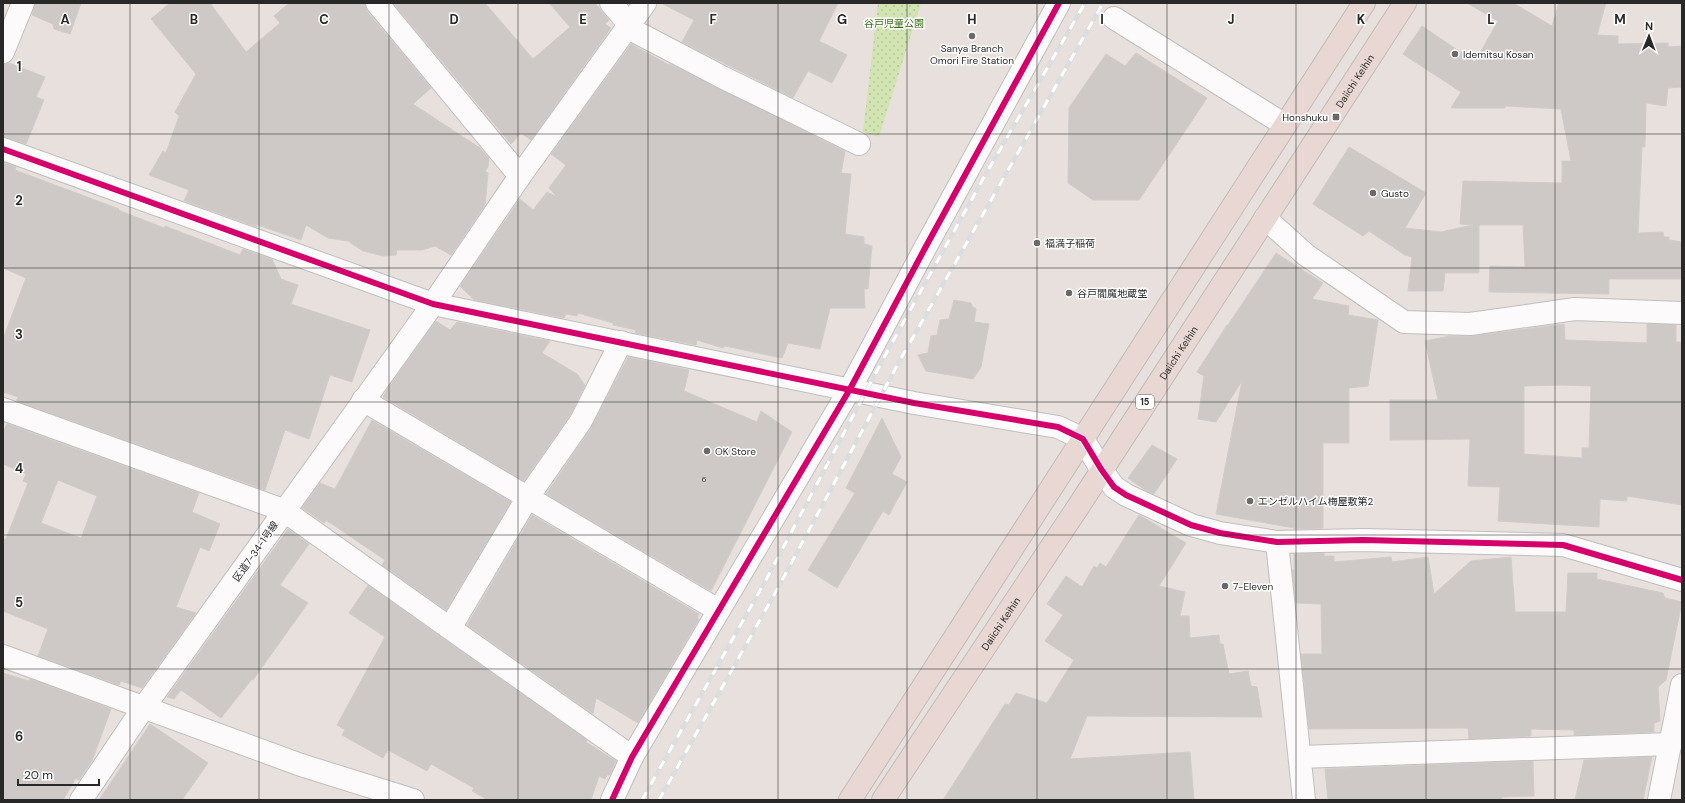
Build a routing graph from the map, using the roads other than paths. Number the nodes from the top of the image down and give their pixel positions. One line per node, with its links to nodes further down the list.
1 (23, 3): 10 (street)
2 (376, 3): 14 (street)
3 (611, 3): 9 (street)
4 (645, 3): 9 (street, 区道7-34-1号線)
5 (1059, 3): 19 (street)
6 (1364, 3): 11 (highway)
7 (1405, 3): 15 (highway, Daiichi Keihin / 15)
8 (1114, 18): 11 (street)
9 (630, 24): 12 (street); 14 (street, 区道7-34-1号線)
10 (3, 52)
11 (1285, 125): 22 (highway)
12 (860, 144)
13 (3, 149): 16 (street)
14 (520, 176): 16 (street, 区道7-34-1号線)
15 (1265, 218): 17 (street); 23 (highway, Daiichi Keihin / 15)
16 (432, 304): 18 (street); 20 (street, 区道7-34-1号線)
17 (1682, 314)
18 (621, 342): 19 (street); 24 (street)
19 (850, 388): 22 (street); 28 (street)
20 (363, 400): 24 (street); 25 (street, 区道7-34-1号線)
21 (3, 409): 25 (street)
22 (1084, 439): 23 (street); 39 (highway)
23 (1101, 469): 26 (street); 40 (highway, Daiichi Keihin / 15)
24 (528, 497): 28 (street); 29 (street)
25 (284, 510): 29 (street); 32 (street, 区道7-34-1号線)
26 (1277, 542): 27 (street); 35 (street)
27 (1682, 580)
28 (718, 610): 34 (street)
29 (450, 628): 34 (street)
30 (3, 656): 32 (street)
31 (1682, 685): 33 (street)
32 (144, 707): 36 (street, 区道7-34-1号線); 37 (street)
33 (1670, 744): 35 (street); 42 (street)
34 (632, 757): 38 (street)
35 (1300, 757): 41 (street)
36 (81, 800)
37 (413, 800)
38 (612, 800)
39 (850, 800)
40 (883, 800)
41 (1304, 800)
42 (1659, 800)

